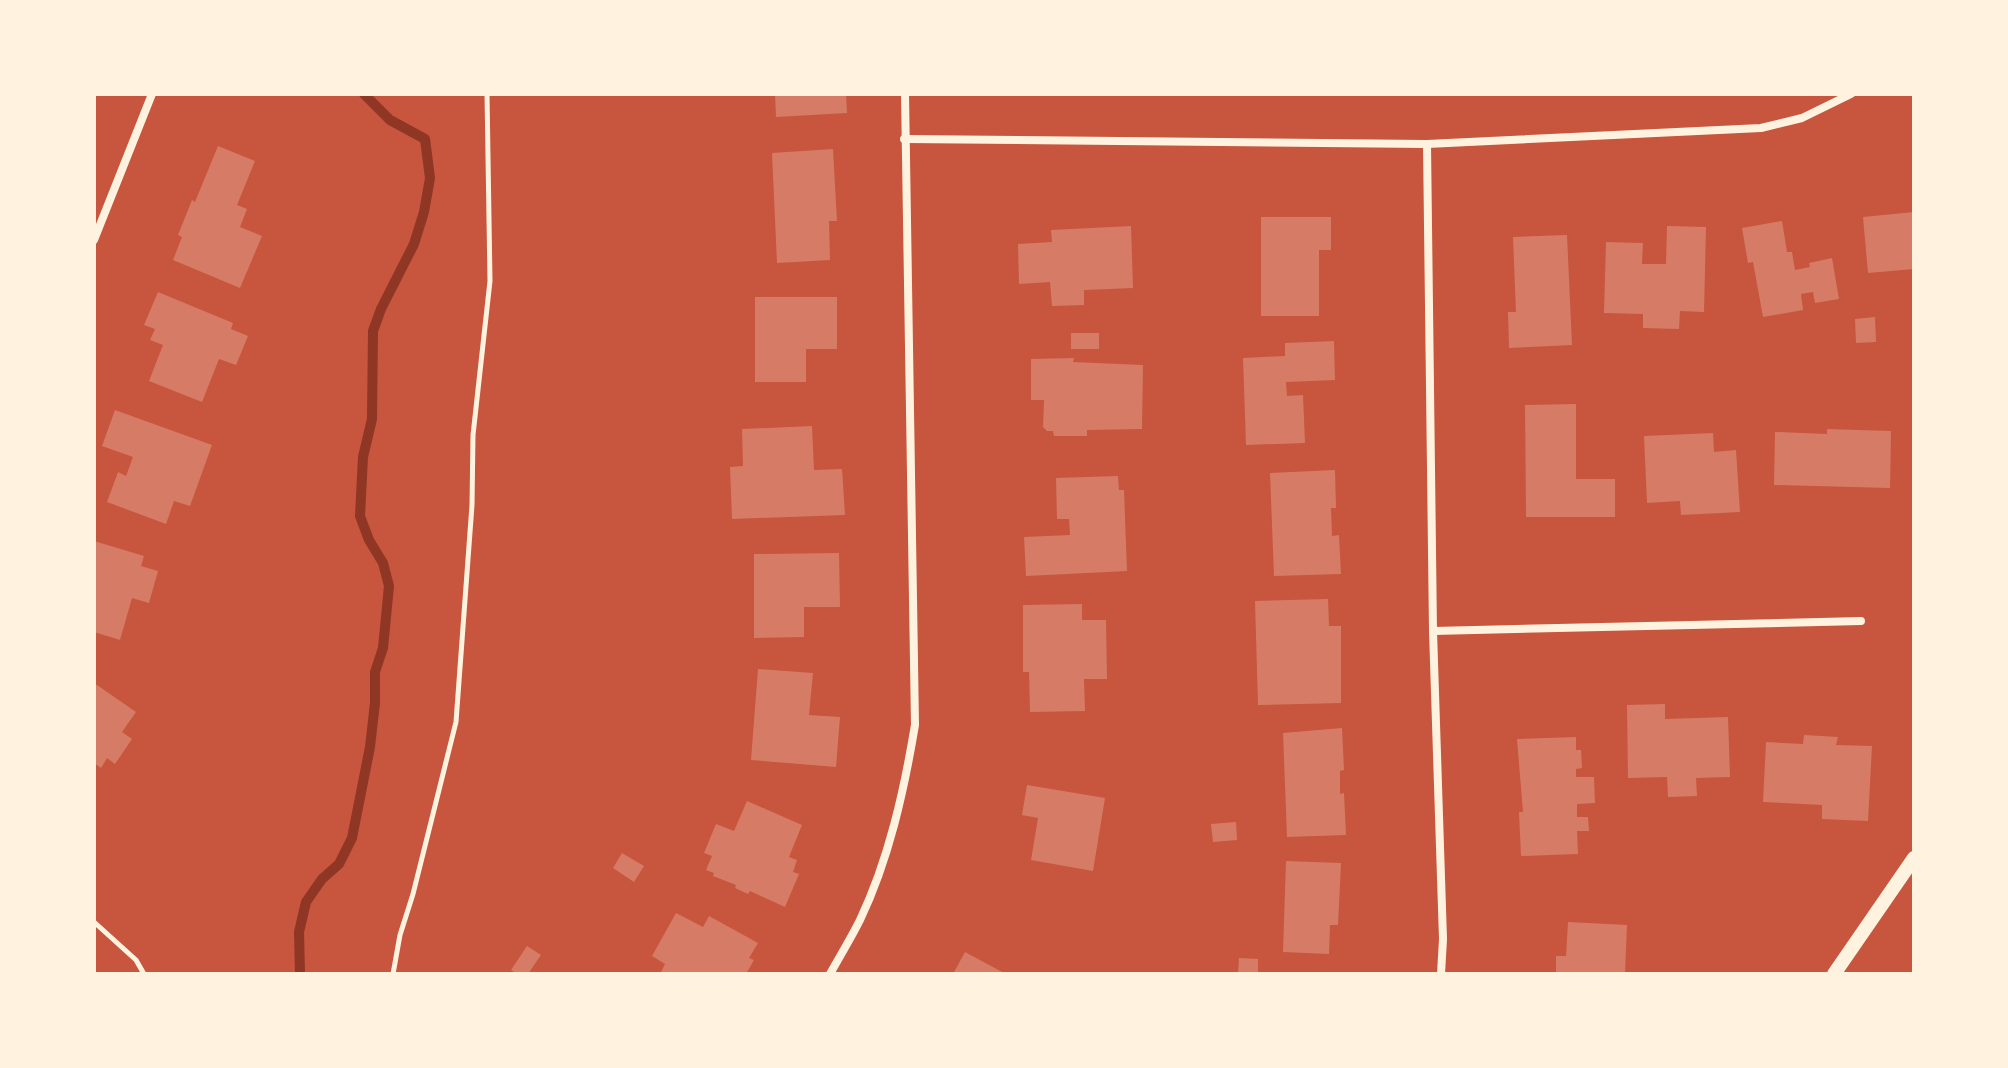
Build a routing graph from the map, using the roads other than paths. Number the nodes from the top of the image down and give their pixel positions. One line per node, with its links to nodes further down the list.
1 (152, 94): 6 (street)
2 (905, 94): 4 (street)
3 (1851, 94): 5 (street)
4 (904, 139): 5 (street); 10 (street)
5 (1427, 144): 8 (street)
6 (94, 240)
7 (1861, 621): 8 (street)
8 (1433, 631): 11 (street)
9 (1914, 858): 12 (street)
10 (830, 974)
11 (1441, 974)
12 (1834, 974)

